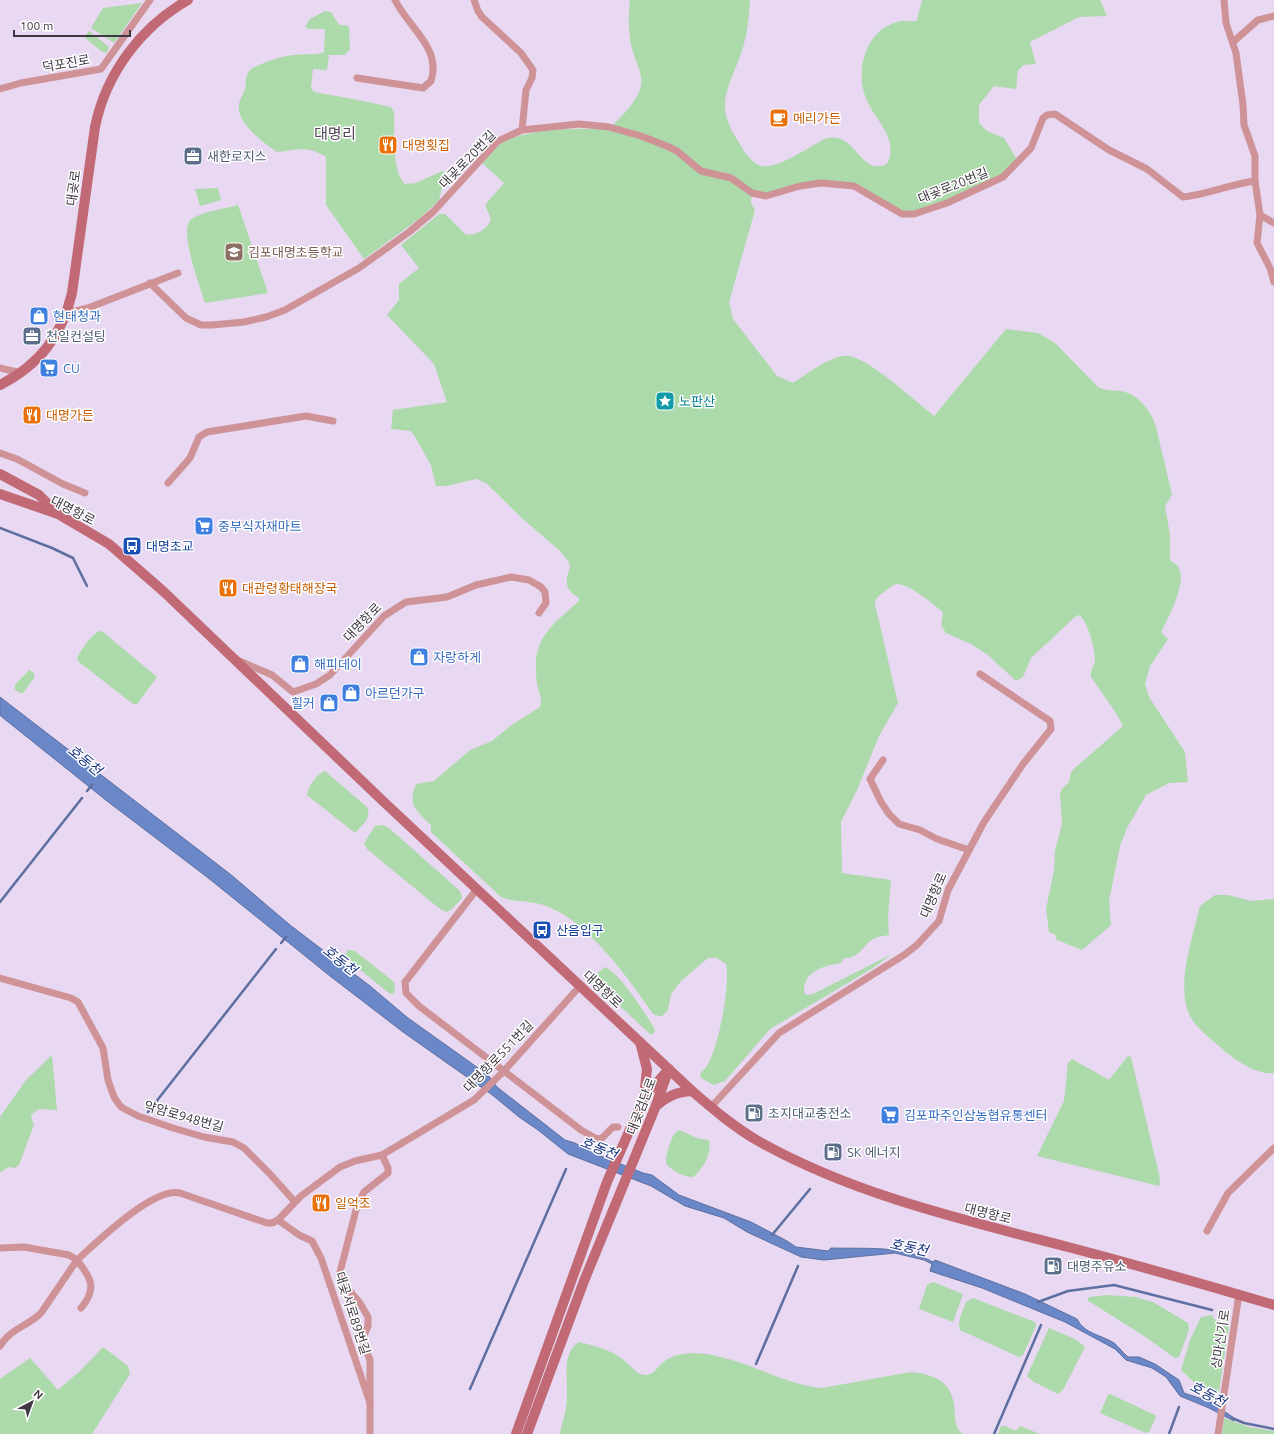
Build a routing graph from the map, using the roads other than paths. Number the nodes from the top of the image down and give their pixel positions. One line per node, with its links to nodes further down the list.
1 (150, 0): 9 (street, 덕포진로)
2 (188, 0): 17 (main road, 대곶로)
3 (395, 0): 8 (street)
4 (474, 0): 10 (street)
5 (1224, 0): 7 (street)
6 (1274, 16): 7 (street)
7 (1233, 42): 11 (street)
8 (357, 78)
9 (0, 89)
10 (522, 130): 11 (street, 대곶로20번길); 16 (street, 대곶로20번길)
11 (1255, 181): 12 (street)
12 (1260, 215): 13 (street); 15 (street)
13 (1274, 223)
14 (178, 273): 16 (street)
15 (1274, 282)
16 (150, 283): 17 (street)
17 (67, 313): 19 (main road, 대곶로)
18 (0, 368): 19 (street)
19 (21, 372): 20 (main road, 대곶로)
20 (0, 385)
21 (333, 421): 24 (street)
22 (0, 453): 25 (street)
23 (0, 474): 27 (main road)
24 (168, 482)
25 (85, 493)
26 (0, 494): 27 (main road, 대명항로)
27 (58, 514): 29 (main road, 대명항로)
28 (539, 613): 29 (street, 대명항로)
29 (234, 659): 33 (main road, 대명항로)
30 (980, 674): 32 (street, 대명항로)
31 (883, 760): 32 (street)
32 (969, 850): 41 (street, 대명항로)
33 (477, 889): 35 (main road, 대명항로); 38 (street)
34 (0, 978): 46 (street, 약암로948번길)
35 (580, 986): 36 (main road, 대명항로); 38 (street, 대명항로551번길)
36 (640, 1041): 37 (main road, 대명항로); 40 (main road)
37 (669, 1069): 39 (main road, 대명항로); 40 (main road, 대곶검단로); 42 (main road, 대곶검단로)
38 (503, 1072): 43 (street); 45 (street, 대명항로551번길)
39 (692, 1091): 41 (main road, 대명항로); 42 (main road)
40 (644, 1097): 57 (main road, 대곶검단로)
41 (711, 1107): 51 (main road, 대명항로)
42 (655, 1108): 58 (main road, 대곶검단로)
43 (618, 1127)
44 (1274, 1148): 48 (street)
45 (382, 1155): 46 (street, 대명항로551번길); 55 (street)
46 (295, 1202): 47 (street, 대명항로551번길)
47 (278, 1220): 50 (street); 55 (street, 대곶서로89번길)
48 (1207, 1231)
49 (0, 1248): 50 (street)
50 (78, 1260): 53 (street); 54 (street)
51 (1239, 1294): 52 (main road, 대명항로); 59 (street, 상마신기로)
52 (1274, 1305)
53 (80, 1308)
54 (0, 1346)
55 (370, 1403): 56 (street, 대곶서로89번길)
56 (370, 1434)
57 (516, 1434)
58 (527, 1434)
59 (1218, 1434)

